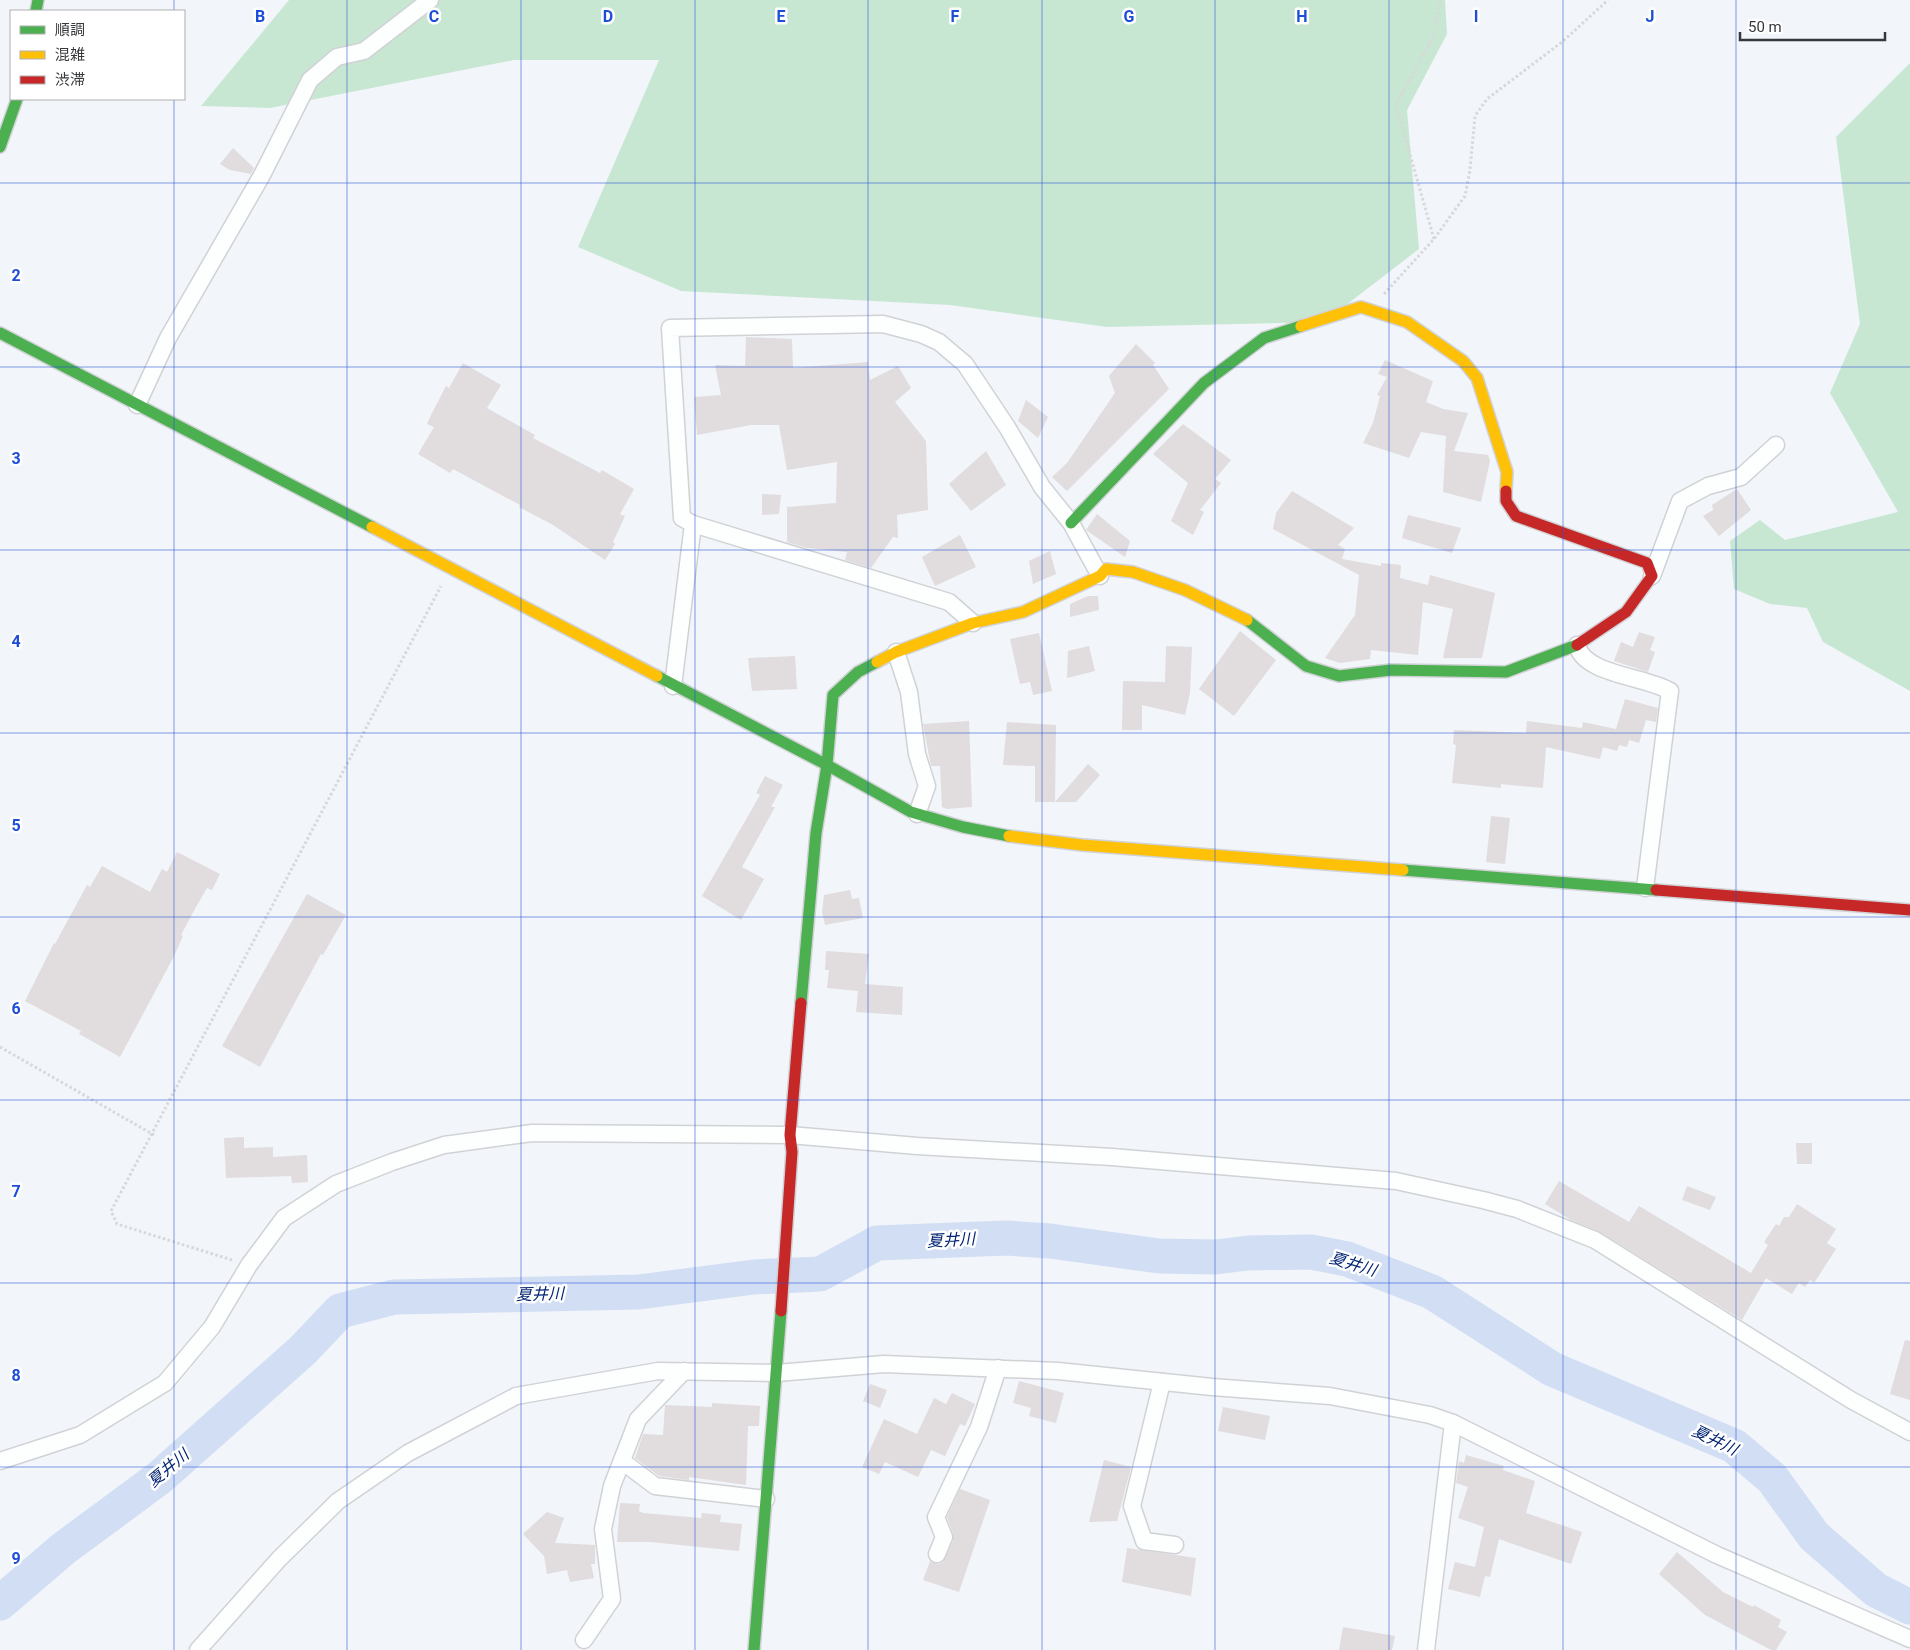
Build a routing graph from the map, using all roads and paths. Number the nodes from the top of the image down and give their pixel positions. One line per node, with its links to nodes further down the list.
1 (430, 0): 9 (street)
2 (1440, 0): 6 (path)
3 (1608, 0): 6 (path)
4 (16, 100): 5 (street)
5 (0, 147)
6 (1434, 239): 7 (path)
7 (1370, 309): 11 (street); 15 (street)
8 (0, 333): 9 (street)
9 (137, 405): 13 (street)
10 (1776, 445): 15 (street)
11 (1071, 523): 12 (street); 14 (street)
12 (693, 524): 16 (street); 19 (street)
13 (450, 570): 19 (street); 25 (path)
14 (1100, 576): 16 (street); 17 (street)
15 (1652, 576): 17 (street)
16 (973, 623): 18 (street)
17 (1577, 645): 22 (street)
18 (896, 652): 20 (street); 21 (street)
19 (673, 686): 20 (street)
20 (827, 765): 21 (street); 26 (street)
21 (917, 814): 22 (street)
22 (1645, 888): 23 (street)
23 (1910, 910)
24 (0, 1047): 25 (path)
25 (154, 1135): 27 (path)
26 (790, 1135): 27 (street); 30 (street); 33 (street)
27 (249, 1265): 34 (street)
28 (998, 1368): 30 (street); 31 (street); 38 (street)
29 (684, 1371): 30 (street); 35 (street); 41 (street)
30 (777, 1373): 36 (street)
31 (1162, 1382): 32 (street); 37 (street)
32 (1453, 1423): 39 (street); 43 (street)
33 (1910, 1432)
34 (0, 1461)
35 (622, 1461): 36 (street); 40 (street)
36 (766, 1499): 42 (street)
37 (1175, 1545)
38 (937, 1554)
39 (1910, 1639)
40 (584, 1640)
41 (198, 1650)
42 (754, 1650)
43 (1426, 1650)

